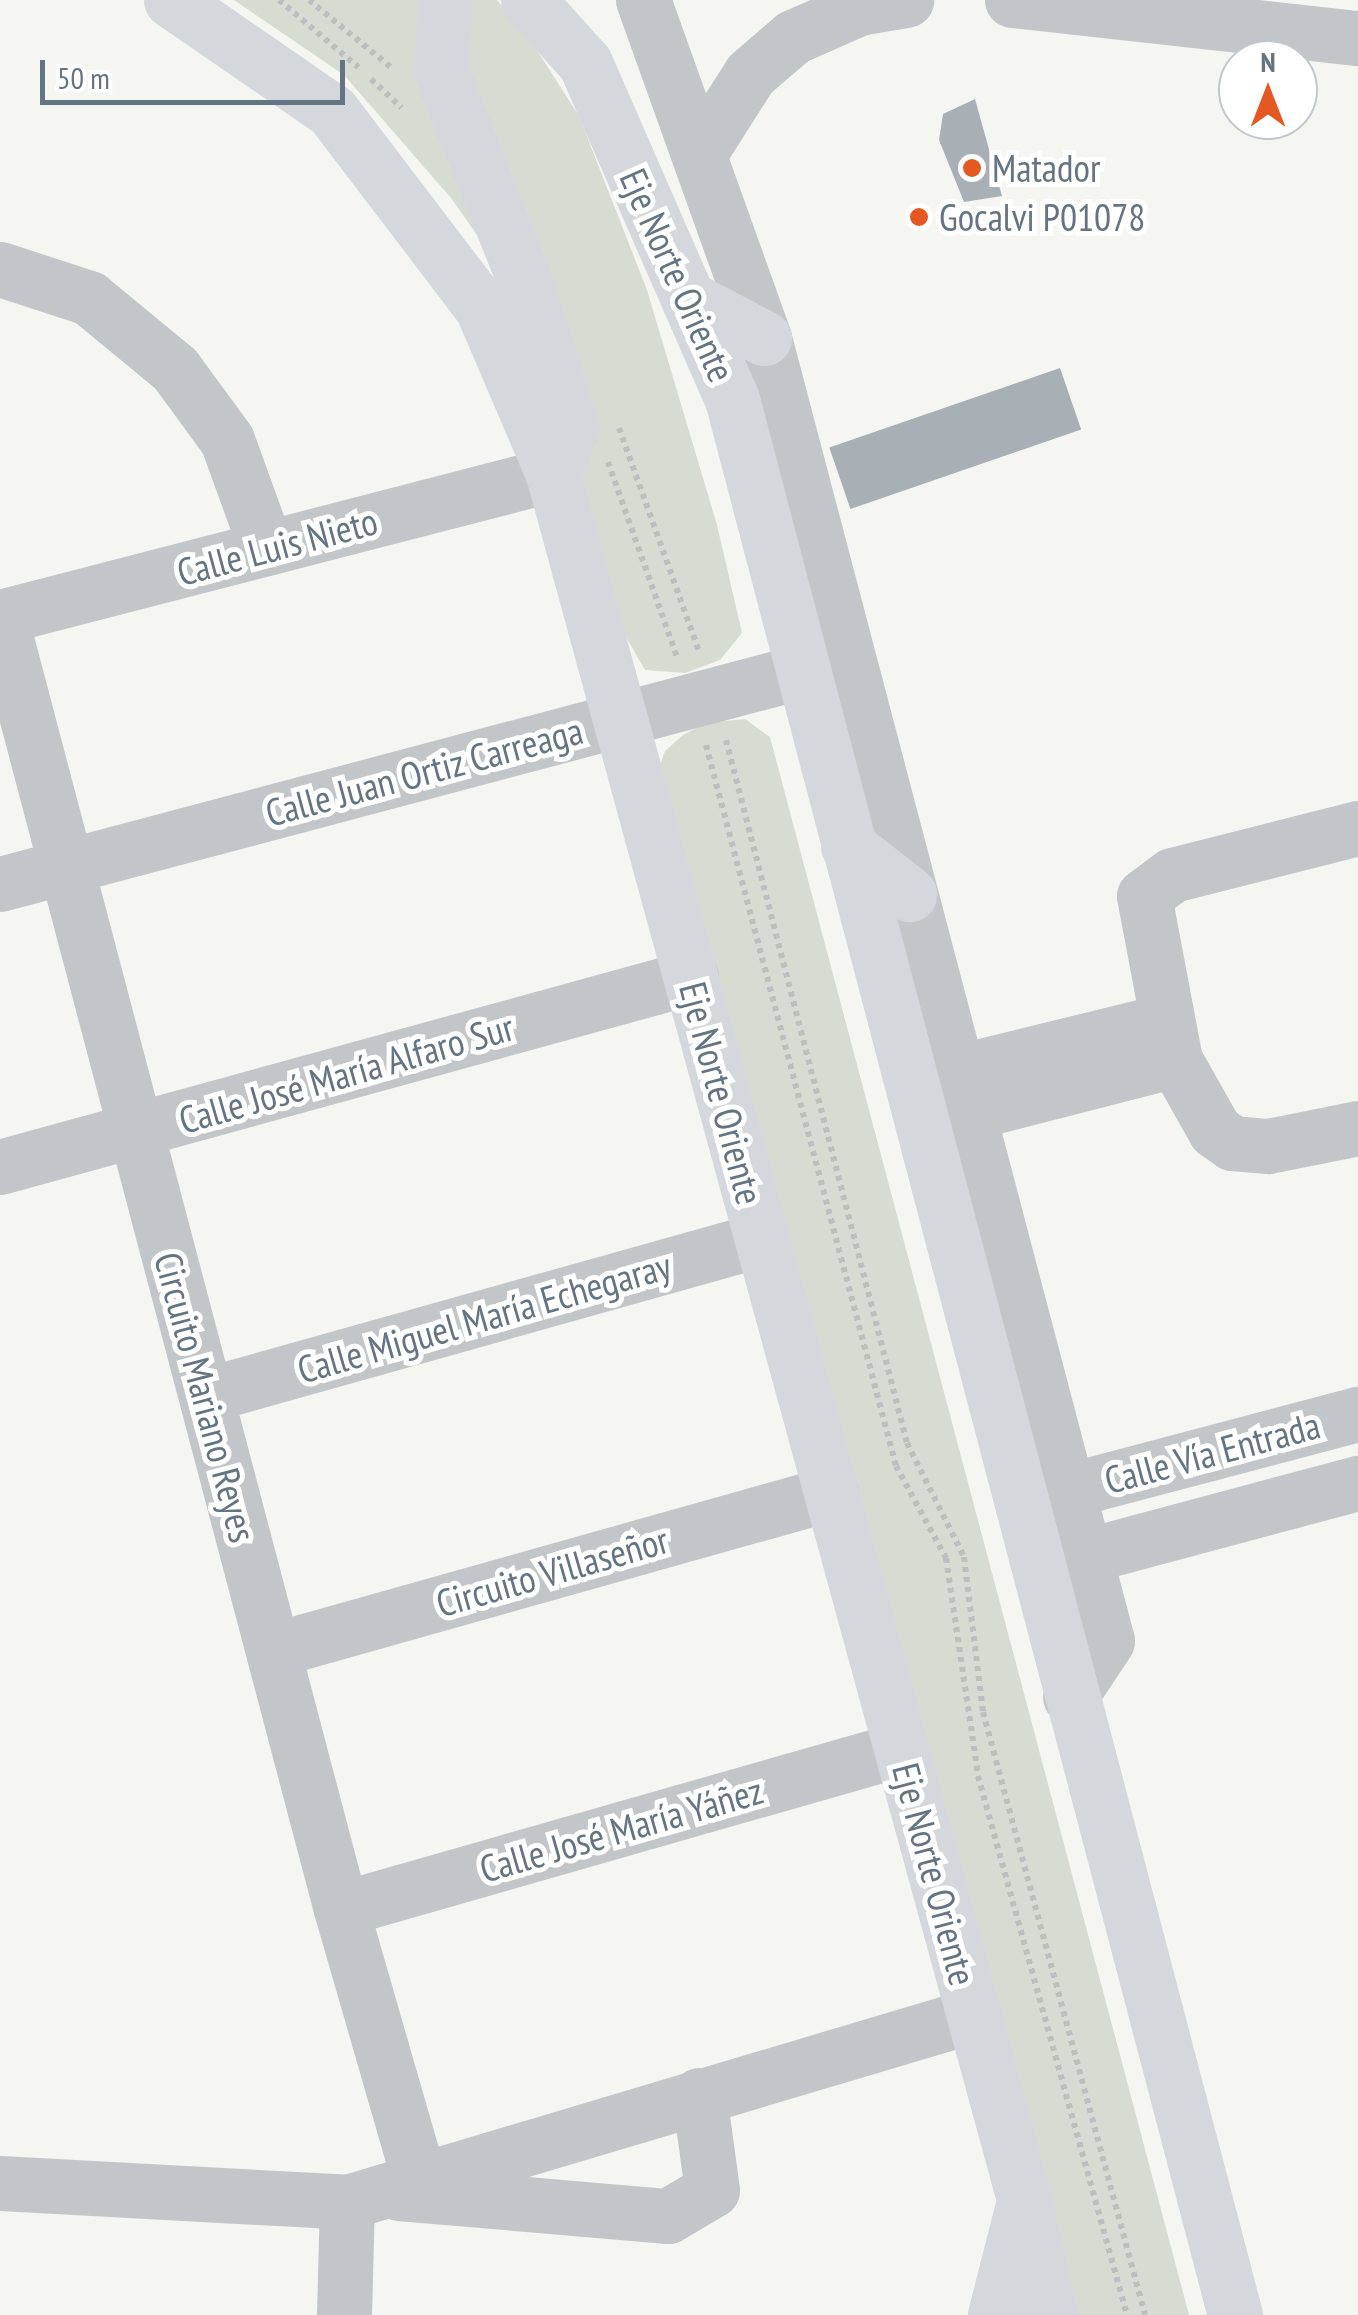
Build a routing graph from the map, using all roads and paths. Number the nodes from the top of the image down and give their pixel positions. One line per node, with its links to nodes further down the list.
1 (171, 0): 15 (main road, Eje Norte Oriente)
2 (309, 0): 9 (path)
3 (446, 0): 15 (main road)
4 (528, 0): 12 (main road, Eje Norte Oriente)
5 (643, 0): 10 (street)
6 (906, 0): 10 (street)
7 (1012, 0): 8 (street)
8 (1358, 38)
9 (396, 73)
10 (702, 151): 13 (street)
11 (0, 269): 16 (street)
12 (688, 298): 13 (main road); 18 (main road, Eje Norte Oriente)
13 (764, 338): 18 (street)
14 (616, 421): 19 (path)
15 (553, 474): 16 (street, Calle Luis Nieto); 20 (main road, Eje Norte Oriente)
16 (266, 548): 17 (street, Calle Luis Nieto)
17 (0, 617): 23 (street, Circuito Mariano Reyes)
18 (825, 665): 19 (street, Calle Juan Ortiz Carreaga); 22 (main road, Eje Norte Oriente); 25 (street)
19 (714, 694): 20 (street, Calle Juan Ortiz Carreaga); 51 (path)
20 (620, 719): 23 (street, Calle Juan Ortiz Carreaga); 26 (main road, Eje Norte Oriente)
21 (1358, 828): 27 (street)
22 (848, 846): 25 (main road); 40 (main road, Eje Norte Oriente)
23 (66, 866): 24 (street, Calle Juan Ortiz Carreaga); 30 (street, Circuito Mariano Reyes)
24 (0, 884)
25 (909, 894): 28 (street)
26 (690, 976): 30 (street, Calle José María Alfaro Sur); 32 (main road, Eje Norte Oriente)
27 (1170, 1040): 28 (street); 29 (street)
28 (966, 1092): 36 (street)
29 (1358, 1128)
30 (136, 1131): 31 (street, Calle José María Alfaro Sur); 33 (street, Circuito Mariano Reyes)
31 (0, 1167)
32 (762, 1239): 33 (street, Calle Miguel María Echegaray); 37 (main road, Eje Norte Oriente)
33 (206, 1395): 39 (street, Circuito Mariano Reyes)
34 (1357, 1418): 36 (street, Calle Vía Entrada)
35 (1358, 1484): 38 (street, Calle Vía Entrada)
36 (1066, 1491): 38 (street)
37 (831, 1493): 39 (street, Circuito Villaseñor); 41 (main road, Eje Norte Oriente)
38 (1085, 1556): 40 (street)
39 (273, 1650): 42 (street, Circuito Mariano Reyes)
40 (1070, 1698): 52 (main road, Eje Norte Oriente)
41 (901, 1750): 42 (street, Calle José María Yáñez); 43 (main road, Eje Norte Oriente)
42 (341, 1909): 46 (street, Circuito Mariano Reyes)
43 (974, 2015): 44 (street); 47 (main road, Eje Norte Oriente)
44 (699, 2095): 46 (street); 46 (street)
45 (0, 2184): 46 (street)
46 (381, 2190): 48 (street, Circuito Mariano Reyes)
47 (1024, 2200): 49 (main road); 50 (main road, Eje Norte Oriente)
48 (344, 2315)
49 (995, 2315)
50 (1050, 2315)
51 (1144, 2315)
52 (1235, 2315)

